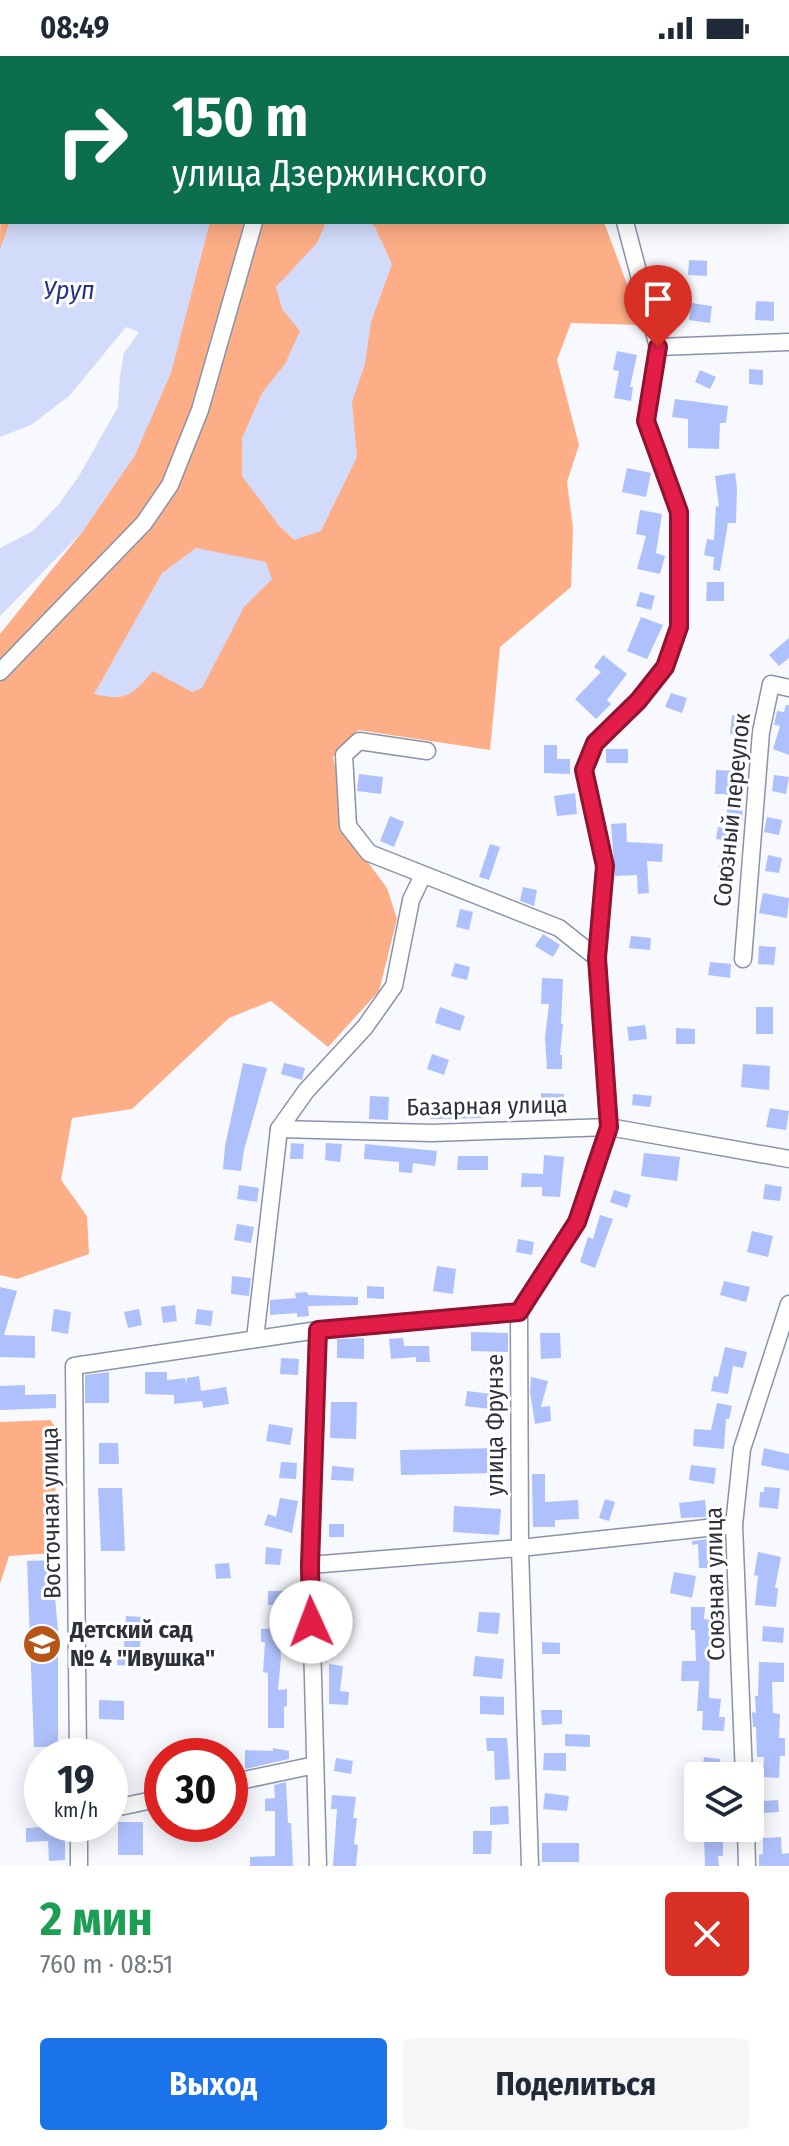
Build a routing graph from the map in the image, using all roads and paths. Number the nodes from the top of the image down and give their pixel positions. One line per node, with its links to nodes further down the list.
1 (253, 224): 5 (street)
2 (626, 224): 4 (street)
3 (789, 342): 4 (street)
4 (658, 347): 9 (street)
5 (0, 672)
6 (789, 688): 10 (street, Союзный переулок)
7 (427, 751): 8 (street)
8 (423, 875): 9 (street); 12 (street)
9 (597, 958): 11 (street)
10 (743, 959)
11 (609, 1127): 12 (street, Базарная улица); 13 (street, Базарная улица); 15 (street)
12 (279, 1129): 17 (street)
13 (789, 1159)
14 (789, 1304): 18 (street, Союзная улица)
15 (519, 1312): 16 (street); 19 (street, улица Фрунзе)
16 (318, 1330): 17 (street); 20 (street)
17 (255, 1339): 21 (street, Восточная улица)
18 (734, 1525): 19 (street); 22 (street, Союзная улица)
19 (520, 1548): 20 (street); 29 (street, улица Фрунзе)
20 (310, 1565): 23 (street)
21 (78, 1738)
22 (743, 1762)
23 (315, 1765): 24 (street); 28 (street)
24 (248, 1779)
25 (79, 1842): 27 (street)
26 (746, 1842): 30 (street)
27 (79, 1866)
28 (318, 1866)
29 (530, 1866)
30 (747, 1866)

